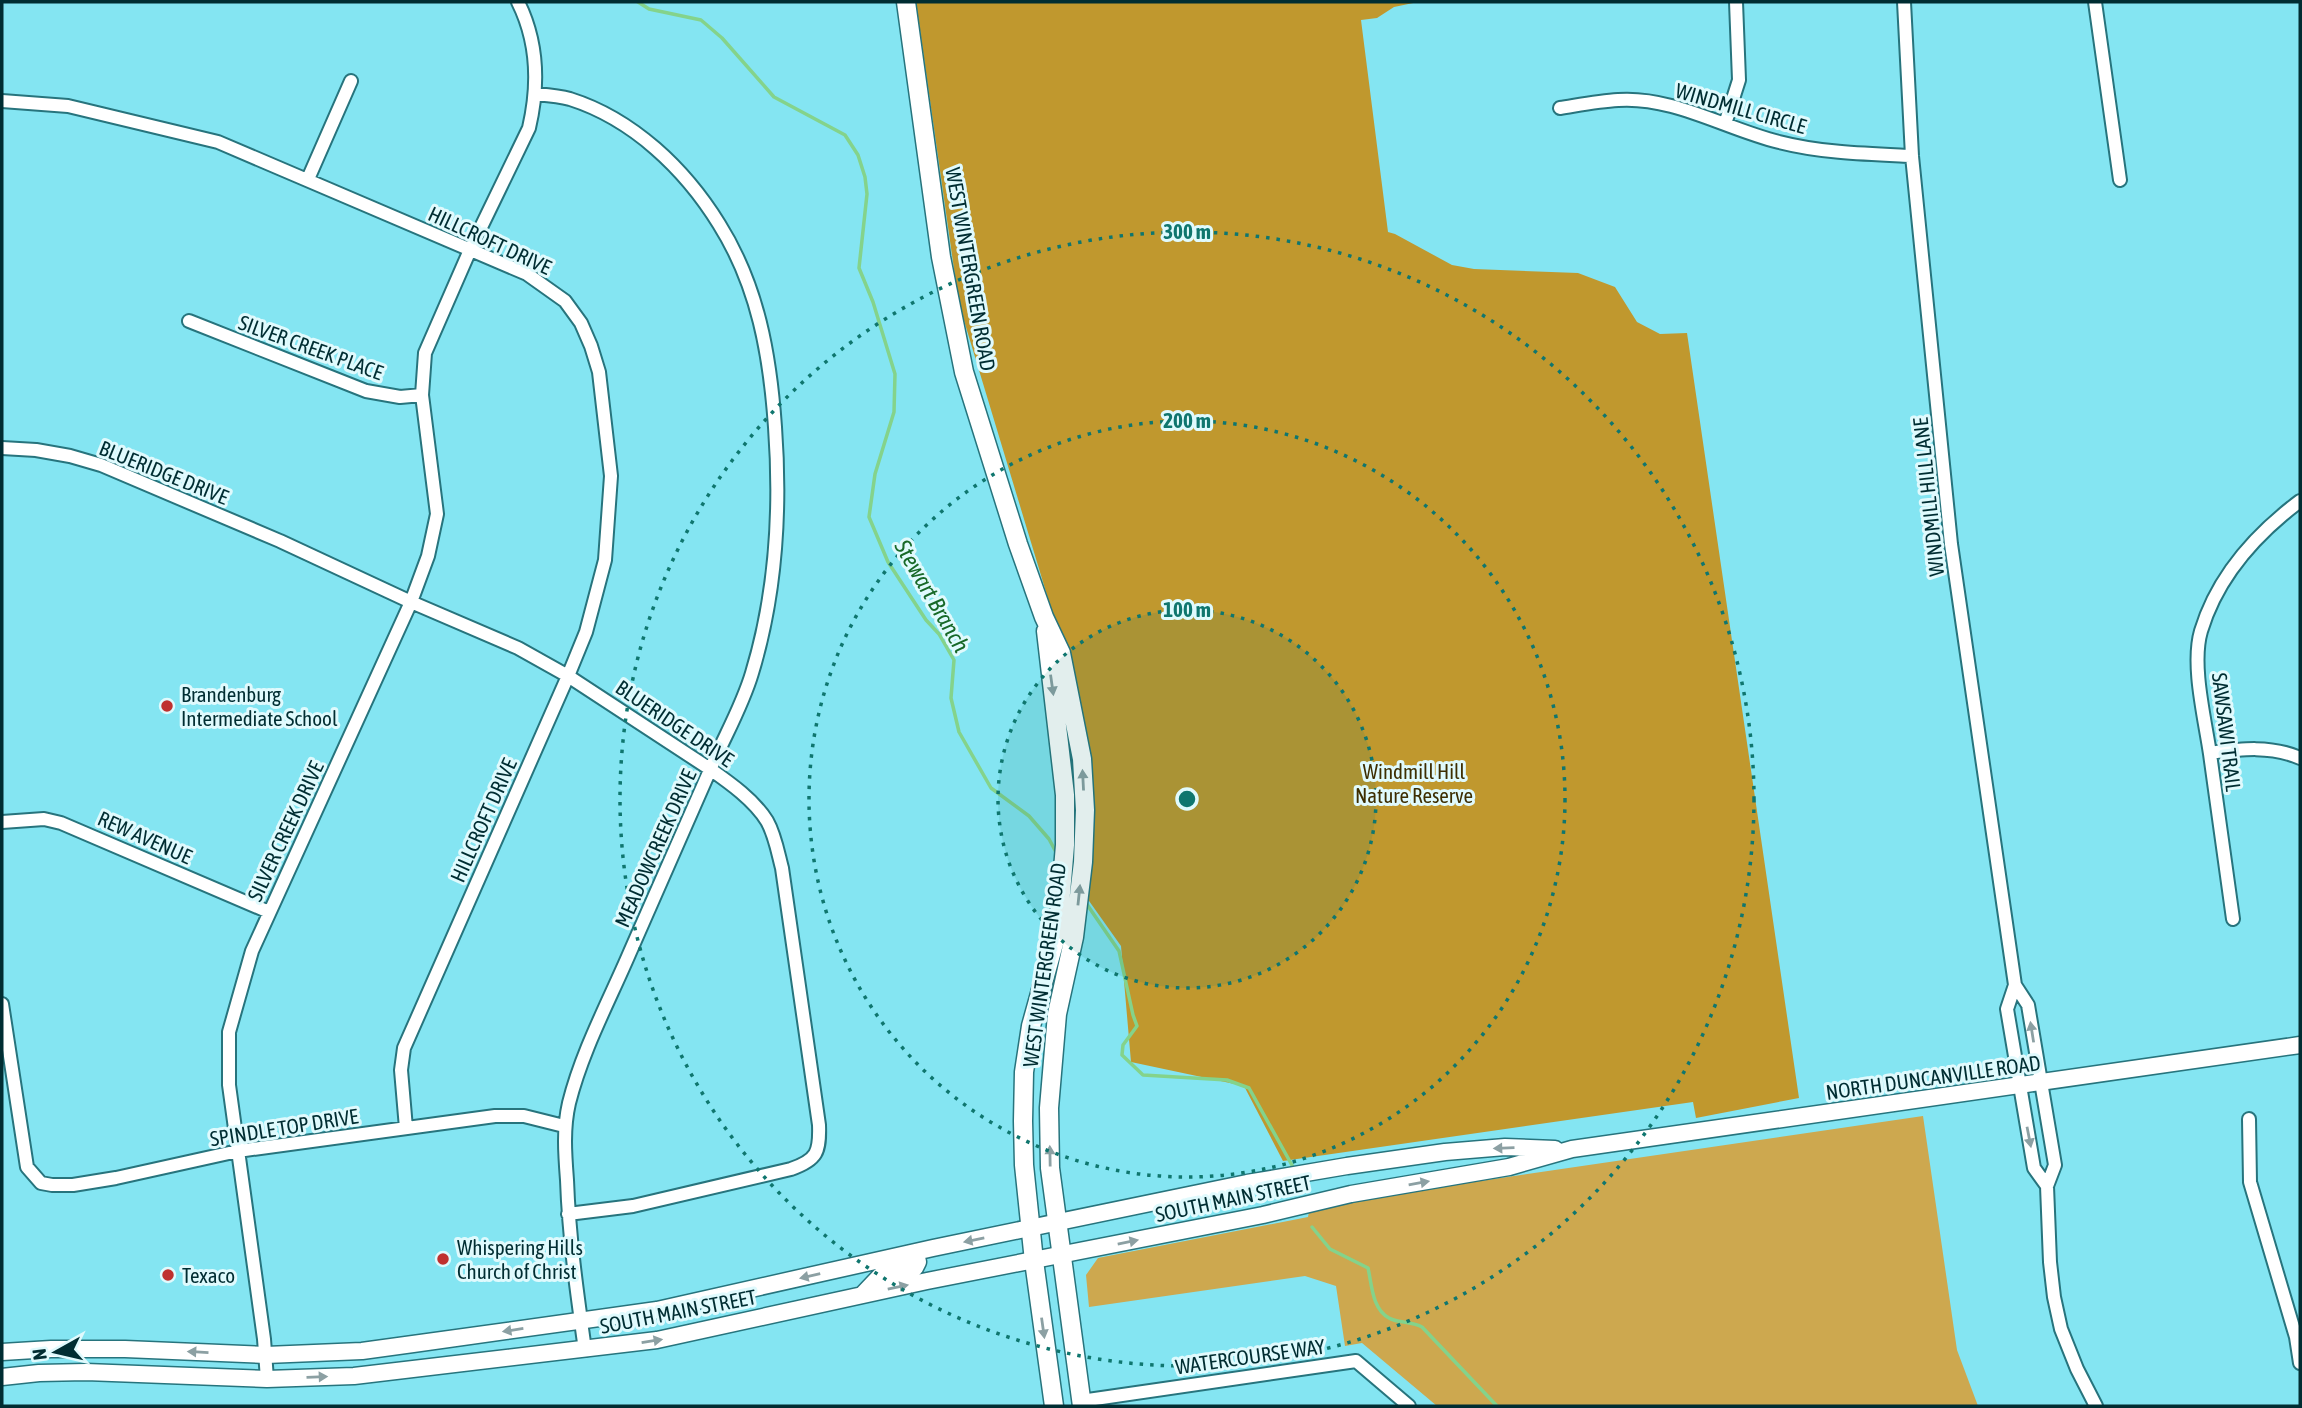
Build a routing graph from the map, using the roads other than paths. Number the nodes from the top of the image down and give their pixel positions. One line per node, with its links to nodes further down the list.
1 (518, 2): 7 (street, SILVER CREEK DRIVE)
2 (906, 2): 20 (main road, WEST WINTERGREEN ROAD)
3 (1736, 2): 10 (street)
4 (1904, 2): 11 (street, WINDMILL HILL LANE)
5 (2095, 2): 13 (street)
6 (351, 81): 12 (street)
7 (535, 94): 14 (street, SILVER CREEK DRIVE); 24 (street, MEADOWCREEK DRIVE)
8 (2, 101): 12 (street, HILLCROFT DRIVE)
9 (1560, 108): 10 (street, WINDMILL CIRCLE)
10 (1725, 124): 11 (street, WINDMILL CIRCLE)
11 (1912, 156): 28 (street, WINDMILL HILL LANE)
12 (308, 179): 14 (street, HILLCROFT DRIVE)
13 (2120, 180)
14 (470, 250): 16 (street, SILVER CREEK DRIVE); 21 (street, HILLCROFT DRIVE)
15 (189, 321): 16 (street, SILVER CREEK PLACE)
16 (422, 395): 19 (street, SILVER CREEK DRIVE)
17 (2, 448): 19 (street, BLUERIDGE DRIVE)
18 (2300, 501): 22 (street, SAWSAWI TRAIL)
19 (411, 602): 21 (street, BLUERIDGE DRIVE); 26 (street, SILVER CREEK DRIVE)
20 (1044, 617): 42 (main road, WEST WINTERGREEN ROAD, one-way to 20); 43 (main road, WEST WINTERGREEN ROAD, one-way to 43)
21 (568, 676): 24 (street, BLUERIDGE DRIVE); 35 (street, HILLCROFT DRIVE)
22 (2210, 753): 23 (street); 27 (street, SAWSAWI TRAIL)
23 (2300, 758)
24 (710, 769): 34 (street, MEADOWCREEK DRIVE); 41 (street, BLUERIDGE DRIVE)
25 (2, 822): 26 (street, REW AVENUE)
26 (269, 912): 37 (street, SILVER CREEK DRIVE)
27 (2233, 919)
28 (2015, 985): 31 (street, WINDMILL HILL LANE, one-way to 28); 32 (street, WINDMILL HILL LANE)
29 (2, 1004): 37 (street, SPINDLE TOP DRIVE)
30 (2300, 1045): 31 (street, NORTH DUNCANVILLE ROAD)
31 (2040, 1083): 32 (street, NORTH DUNCANVILLE ROAD); 39 (street, WINDMILL HILL LANE)
32 (2019, 1085): 36 (street, NORTH DUNCANVILLE ROAD); 39 (street, WINDMILL HILL LANE, one-way to 39)
33 (2249, 1119): 56 (street)
34 (564, 1126): 35 (street, SPINDLE TOP DRIVE); 41 (street, MEADOWCREEK DRIVE)
35 (406, 1128): 37 (street, SPINDLE TOP DRIVE)
36 (1572, 1149): 38 (street, NORTH DUNCANVILLE ROAD, one-way to 38); 40 (street, NORTH DUNCANVILLE ROAD, one-way to 36)
37 (238, 1151): 55 (street, SILVER CREEK DRIVE)
38 (1347, 1166): 40 (street); 42 (street, SOUTH MAIN STREET)
39 (2047, 1186): 64 (street, WINDMILL HILL LANE)
40 (1351, 1194): 45 (street, SOUTH MAIN STREET, one-way to 40)
41 (568, 1214): 50 (street, MEADOWCREEK DRIVE)
42 (1058, 1223): 43 (street, SOUTH MAIN STREET); 45 (main road, WEST WINTERGREEN ROAD)
43 (1031, 1229): 44 (street, SOUTH MAIN STREET, one-way to 44); 46 (main road, WEST WINTERGREEN ROAD)
44 (916, 1252): 47 (street, SOUTH MAIN STREET, one-way to 47); 48 (street)
45 (1062, 1255): 46 (street, SOUTH MAIN STREET); 61 (main road, WEST WINTERGREEN ROAD)
46 (1034, 1261): 48 (street, SOUTH MAIN STREET, one-way to 46); 62 (main road, WEST WINTERGREEN ROAD, one-way to 62)
47 (781, 1282): 49 (street); 50 (street, SOUTH MAIN STREET)
48 (862, 1295): 49 (street, SOUTH MAIN STREET)
49 (786, 1312): 53 (street, SOUTH MAIN STREET, one-way to 49)
50 (581, 1320): 51 (street, SOUTH MAIN STREET, one-way to 51); 53 (street, MEADOWCREEK DRIVE)
51 (413, 1344): 55 (street, SOUTH MAIN STREET); 57 (street)
52 (51, 1349): 54 (street, SOUTH MAIN STREET); 55 (street, SOUTH MAIN STREET, one-way to 52); 58 (street)
53 (584, 1350): 57 (street, SOUTH MAIN STREET)
54 (2, 1352)
55 (266, 1355): 60 (street, SILVER CREEK DRIVE)
56 (2300, 1363)
57 (416, 1368): 60 (street, SOUTH MAIN STREET, one-way to 57)
58 (54, 1373): 59 (street, SOUTH MAIN STREET); 60 (street, SOUTH MAIN STREET)
59 (2, 1377)
60 (267, 1379)
61 (1081, 1404): 63 (street, WATERCOURSE WAY)
62 (1054, 1406)
63 (1409, 1406)
64 (2096, 1406)

